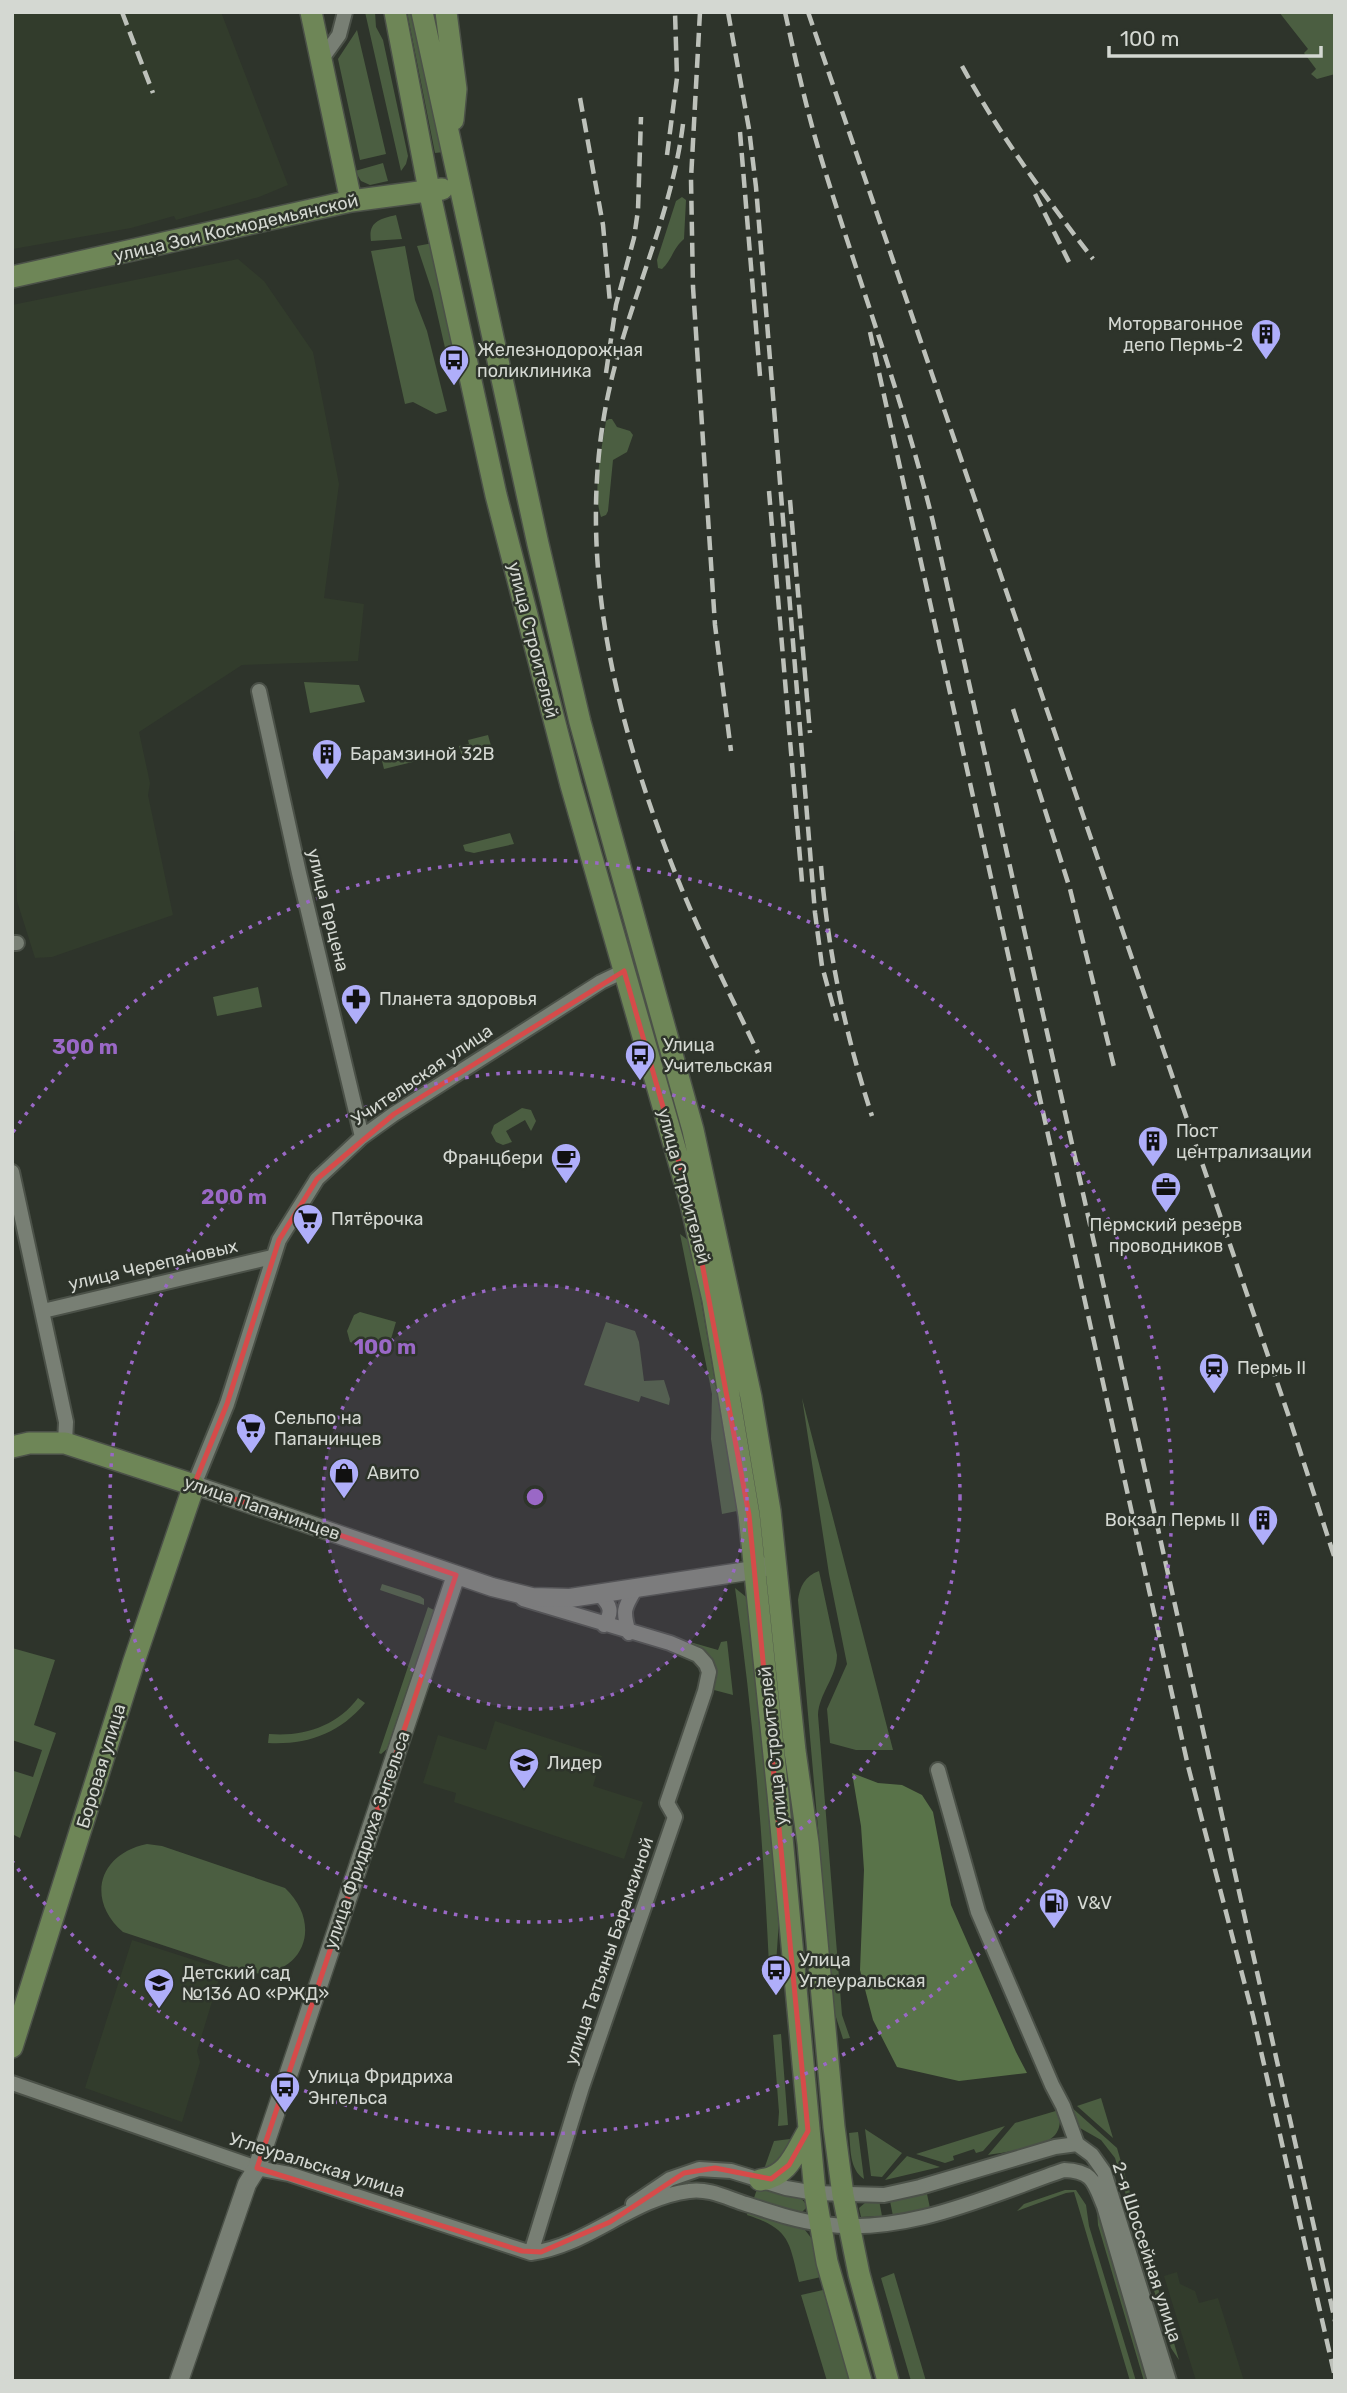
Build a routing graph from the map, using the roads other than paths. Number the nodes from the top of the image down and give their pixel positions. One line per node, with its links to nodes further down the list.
1 (311, 12): 6 (main road)
2 (345, 12): 6 (street)
3 (395, 12): 9 (main road, улица Строителей)
4 (422, 12): 7 (main road, улица Строителей)
5 (446, 12): 7 (main road)
6 (321, 60): 10 (main road)
7 (452, 140): 8 (main road, улица Строителей)
8 (460, 188): 9 (main road, улица Зои Космодемьянской); 21 (main road, улица Строителей)
9 (429, 190): 10 (main road, улица Зои Космодемьянской); 13 (main road, улица Строителей)
10 (351, 201): 11 (main road, улица Зои Космодемьянской)
11 (12, 277)
12 (259, 691): 14 (street, улица Герцена)
13 (624, 971): 14 (street, Учительская улица); 22 (main road, улица Строителей)
14 (362, 1137): 16 (street, Учительская улица)
15 (12, 1172): 17 (street)
16 (272, 1257): 17 (street, улица Черепановых); 20 (street, Учительская улица)
17 (43, 1311): 18 (street)
18 (65, 1443): 19 (main road, улица Папанинцев); 20 (main road, улица Папанинцев)
19 (12, 1447)
20 (194, 1485): 23 (street, улица Папанинцев); 31 (main road, Боровая улица)
21 (776, 1563): 22 (street, улица Папанинцев); 38 (main road, улица Строителей)
22 (754, 1570): 24 (street, улица Папанинцев); 33 (main road, улица Строителей)
23 (456, 1575): 25 (street, улица Папанинцев); 35 (street, улица Фридриха Энгельса)
24 (636, 1588): 26 (street, улица Папанинцев); 28 (street)
25 (509, 1592): 26 (street, улица Папанинцев); 27 (street, улица Папанинцев)
26 (599, 1594): 27 (street)
27 (604, 1625): 28 (street, улица Папанинцев)
28 (629, 1633): 29 (street, улица Папанинцев)
29 (706, 1664): 42 (street, улица Татьяны Барамзиной)
30 (938, 1770): 34 (street)
31 (12, 2047)
32 (12, 2083): 35 (street, Углеуральская улица)
33 (808, 2131): 36 (main road); 37 (main road, улица Строителей)
34 (1077, 2144): 38 (street); 47 (street, 2-я Шоссейная улица)
35 (257, 2168): 42 (street, Углеуральская улица); 44 (street, улица Фридриха Энгельса)
36 (760, 2180): 37 (street); 39 (street)
37 (815, 2193): 38 (street); 40 (main road, улица Строителей)
38 (843, 2195): 41 (main road, улица Строителей)
39 (610, 2222): 40 (street); 42 (street)
40 (819, 2224): 41 (street); 45 (main road, улица Строителей)
41 (848, 2227): 43 (main road, улица Строителей); 46 (street)
42 (531, 2253)
43 (888, 2378)
44 (178, 2381)
45 (861, 2381)
46 (1155, 2381)
47 (1169, 2381)

